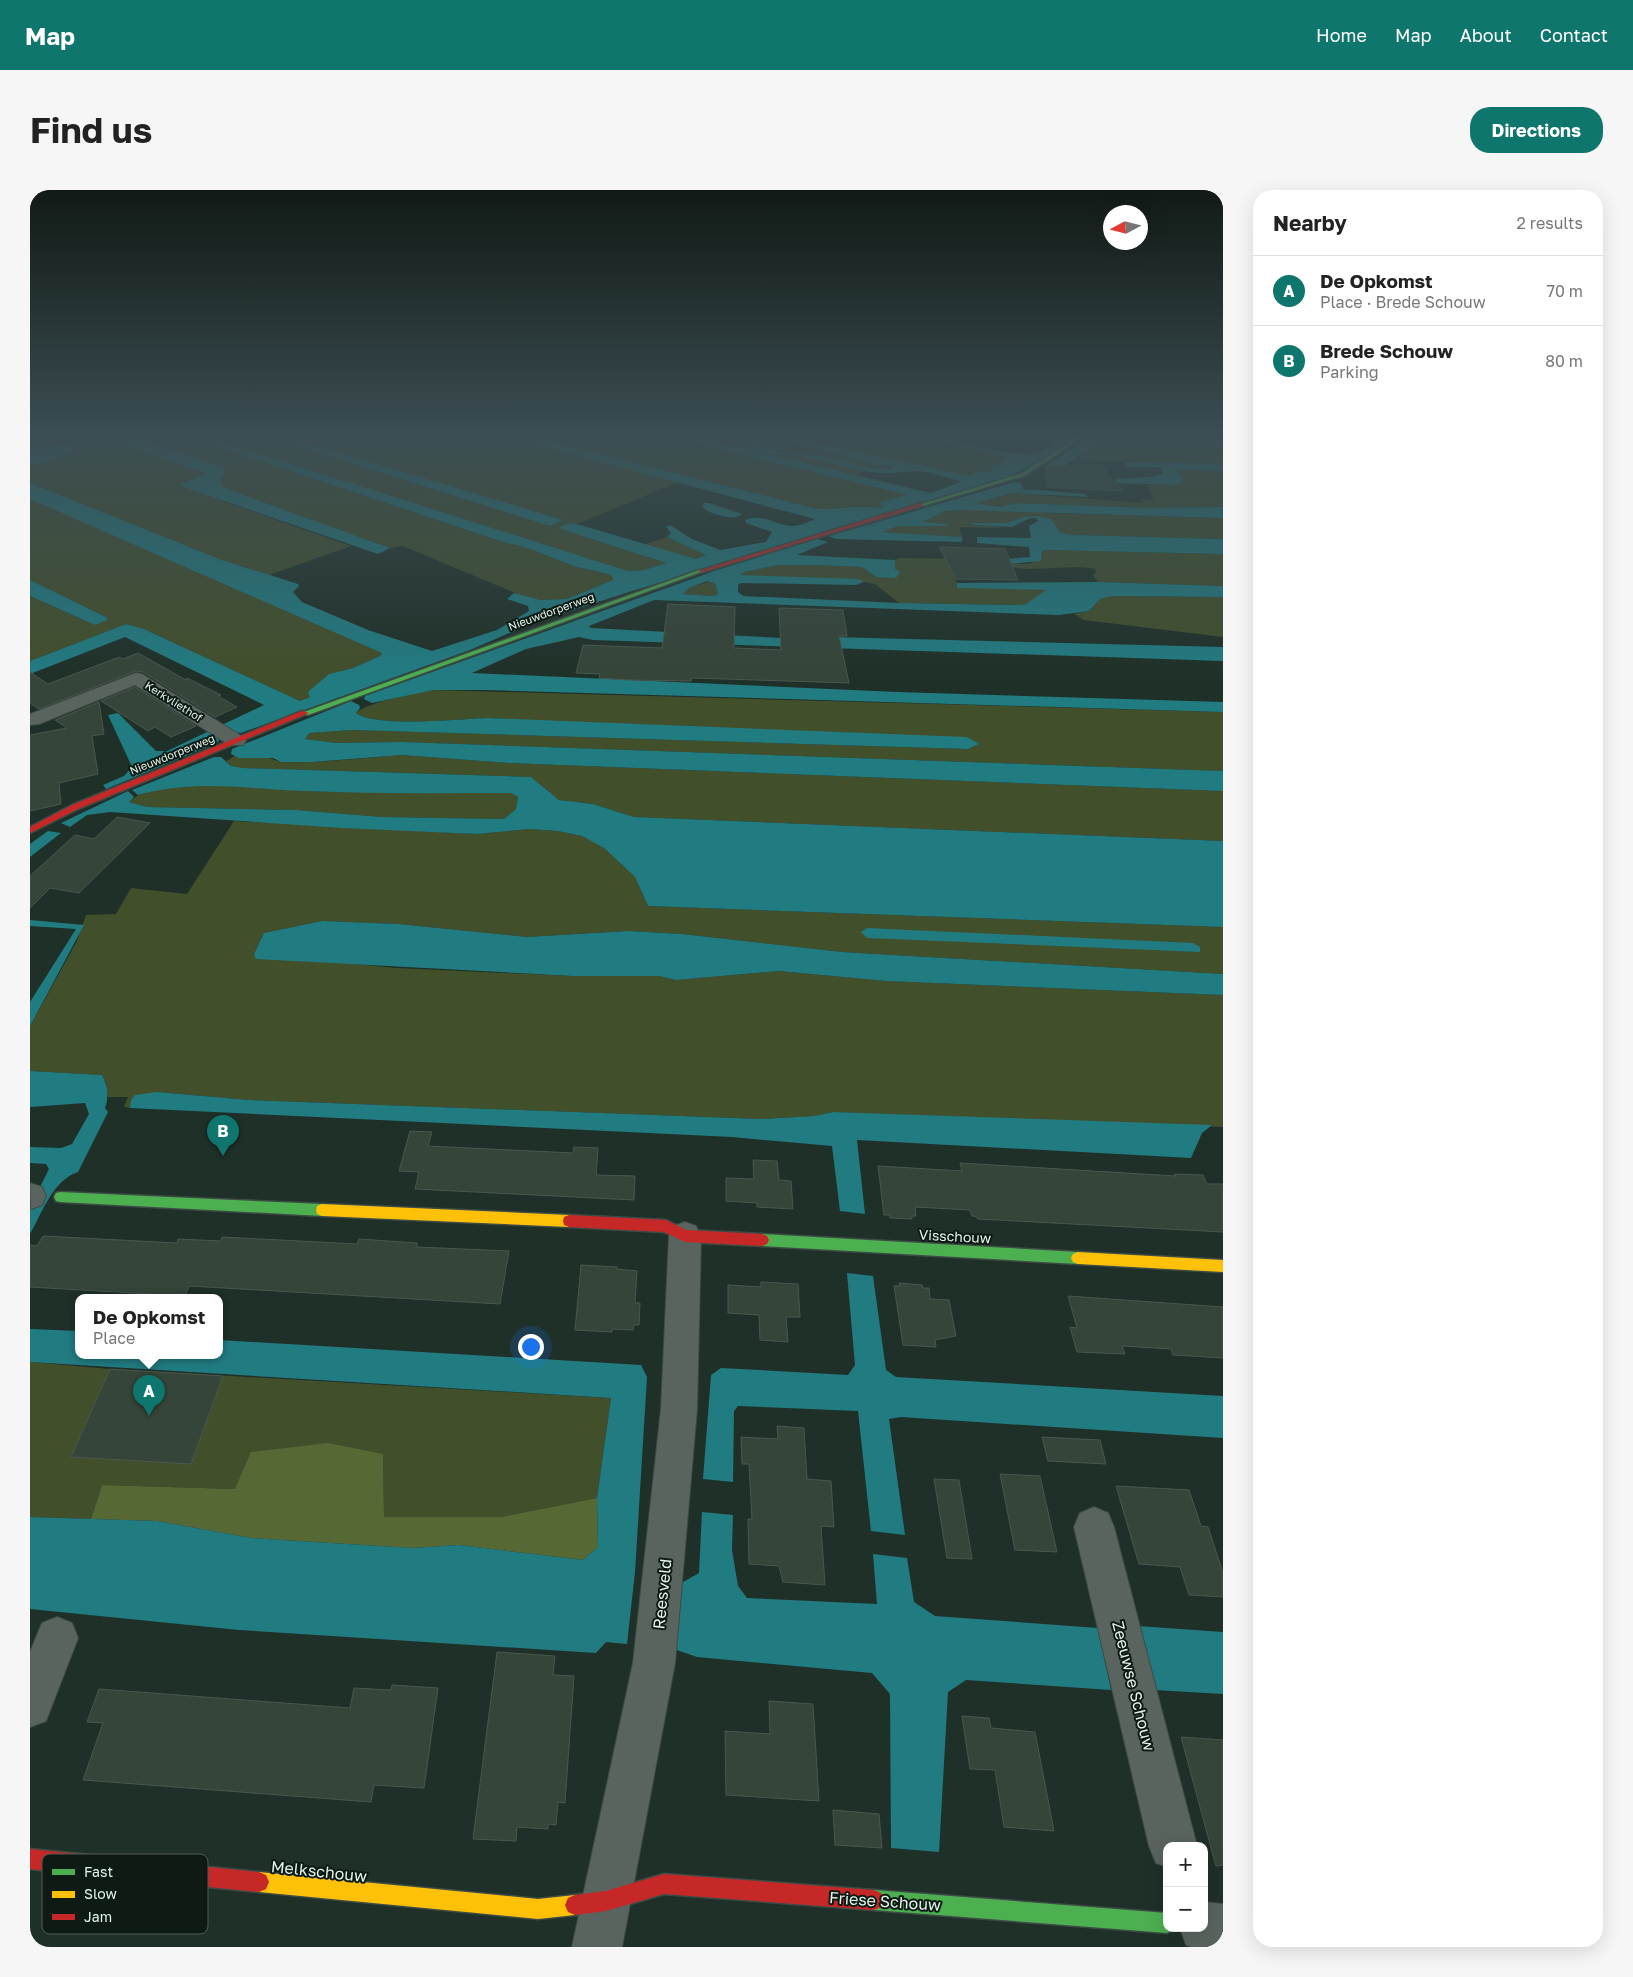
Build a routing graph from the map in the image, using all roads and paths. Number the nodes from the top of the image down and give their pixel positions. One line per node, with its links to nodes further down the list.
1 (885, 516): 5 (street, Nieuwdorperweg)
2 (156, 670): 3 (street, Kerkvliethof)
3 (136, 678): 4 (street, Kerkvliethof); 5 (street, Kerkvliethof)
4 (32, 720)
5 (236, 741): 6 (street, Nieuwdorperweg)
6 (30, 830)
7 (60, 1197): 8 (street)
8 (686, 1236): 9 (street, Visschouw); 15 (street, Reesveld)
9 (1223, 1266)
10 (1094, 1527): 13 (street, Zeeuwse Schouw)
11 (57, 1638): 12 (street)
12 (30, 1705)
13 (1172, 1842)
14 (208, 1877): 15 (street, Melkschouw)
15 (606, 1900): 16 (street, Friese Schouw); 19 (street, Reesveld)
16 (1163, 1923)
17 (1208, 1927): 18 (street)
18 (1223, 1929)
19 (597, 1947)

